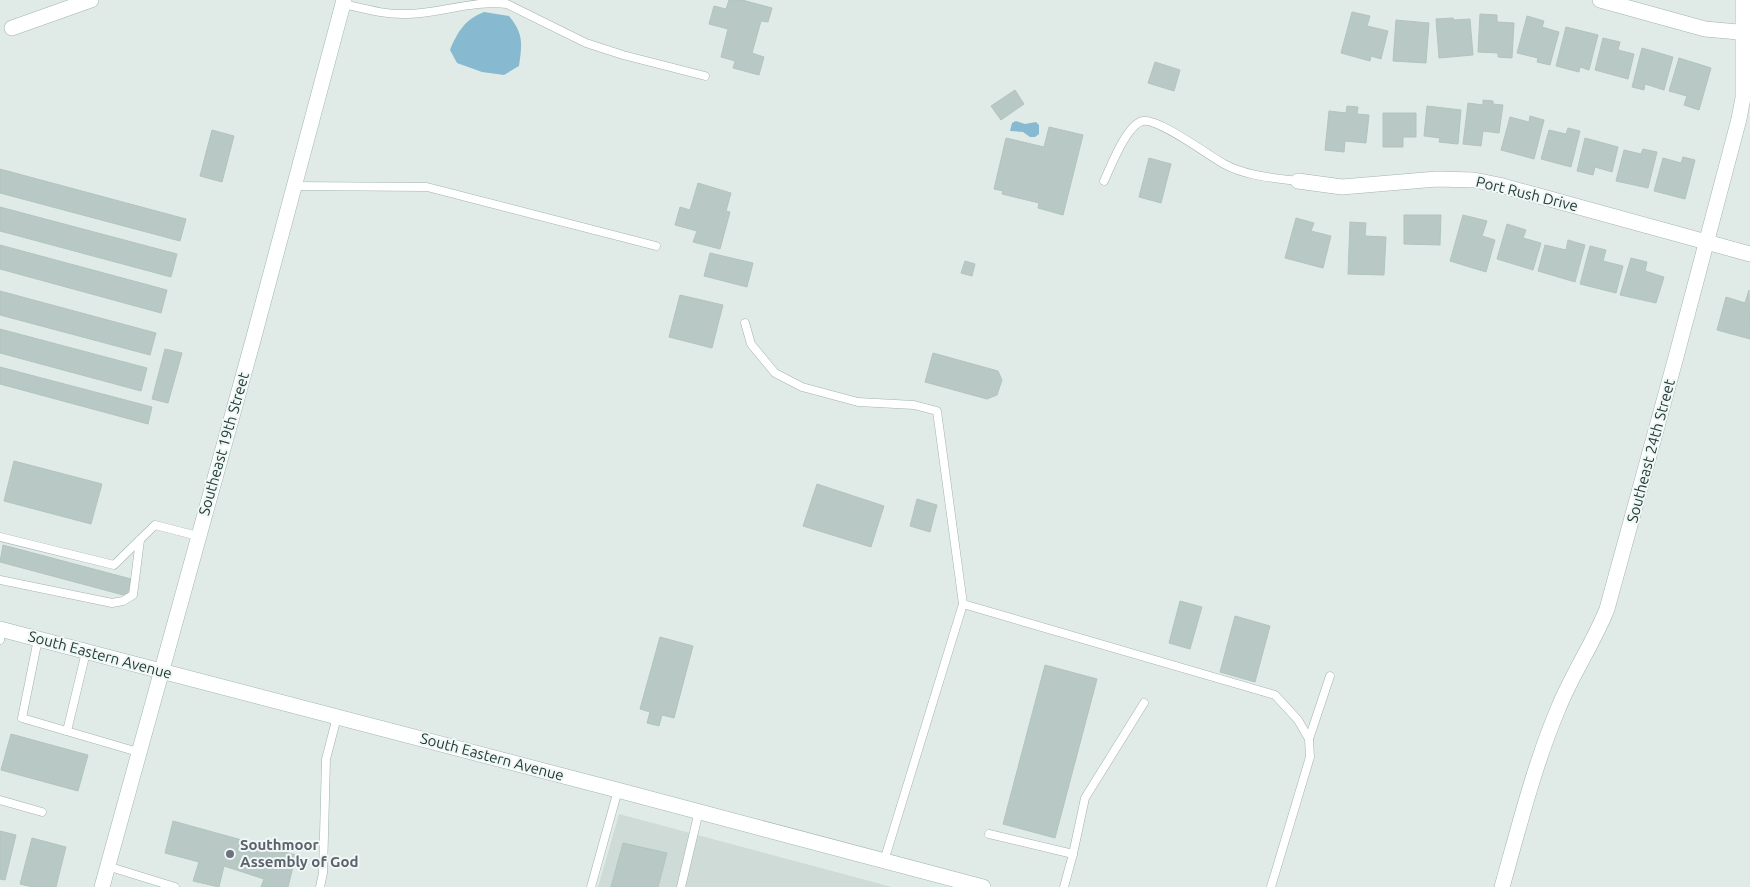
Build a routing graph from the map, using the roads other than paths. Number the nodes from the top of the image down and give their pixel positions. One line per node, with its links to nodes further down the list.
1 (91, 0): 5 (street)
2 (1600, 0): 6 (street)
3 (1743, 0): 6 (street, Southeast 24th Street)
4 (344, 2): 7 (lane); 10 (street, Southeast 19th Street)
5 (12, 28)
6 (1747, 33): 11 (street, Southeast 24th Street)
7 (705, 76)
8 (1104, 180): 9 (lane)
9 (1298, 181): 11 (street, Port Rush Drive)
10 (294, 186): 12 (lane); 15 (street, Southeast 19th Street)
11 (1706, 242): 13 (street, Port Rush Drive); 46 (street, Southeast 24th Street)
12 (656, 246)
13 (1750, 254)
14 (745, 323): 19 (lane)
15 (198, 536): 17 (lane); 23 (street, Southeast 19th Street)
16 (0, 537): 17 (lane)
17 (140, 540): 18 (lane)
18 (0, 580)
19 (963, 604): 28 (lane); 36 (lane)
20 (1, 633): 21 (street, South Eastern Avenue)
21 (38, 639): 22 (street, South Eastern Avenue); 27 (lane)
22 (86, 652): 23 (street, South Eastern Avenue); 27 (lane)
23 (160, 671): 26 (street, South Eastern Avenue); 29 (street, Southeast 19th Street)
24 (1330, 676): 28 (lane)
25 (1144, 703): 35 (lane)
26 (337, 716): 30 (street, South Eastern Avenue); 40 (lane)
27 (67, 732): 29 (lane)
28 (1309, 739): 45 (lane)
29 (138, 752): 37 (street, Southeast 19th Street)
30 (618, 790): 32 (street, South Eastern Avenue); 41 (lane)
31 (0, 800): 33 (lane)
32 (699, 811): 36 (street, South Eastern Avenue); 42 (lane)
33 (42, 812)
34 (989, 834): 35 (lane)
35 (1073, 854): 44 (lane)
36 (884, 861): 43 (street, South Eastern Avenue)
37 (107, 866): 38 (street, Southeast 19th Street); 39 (lane)
38 (102, 887)
39 (175, 887)
40 (320, 887)
41 (591, 887)
42 (680, 887)
43 (983, 887)
44 (1064, 887)
45 (1271, 887)
46 (1502, 887)

